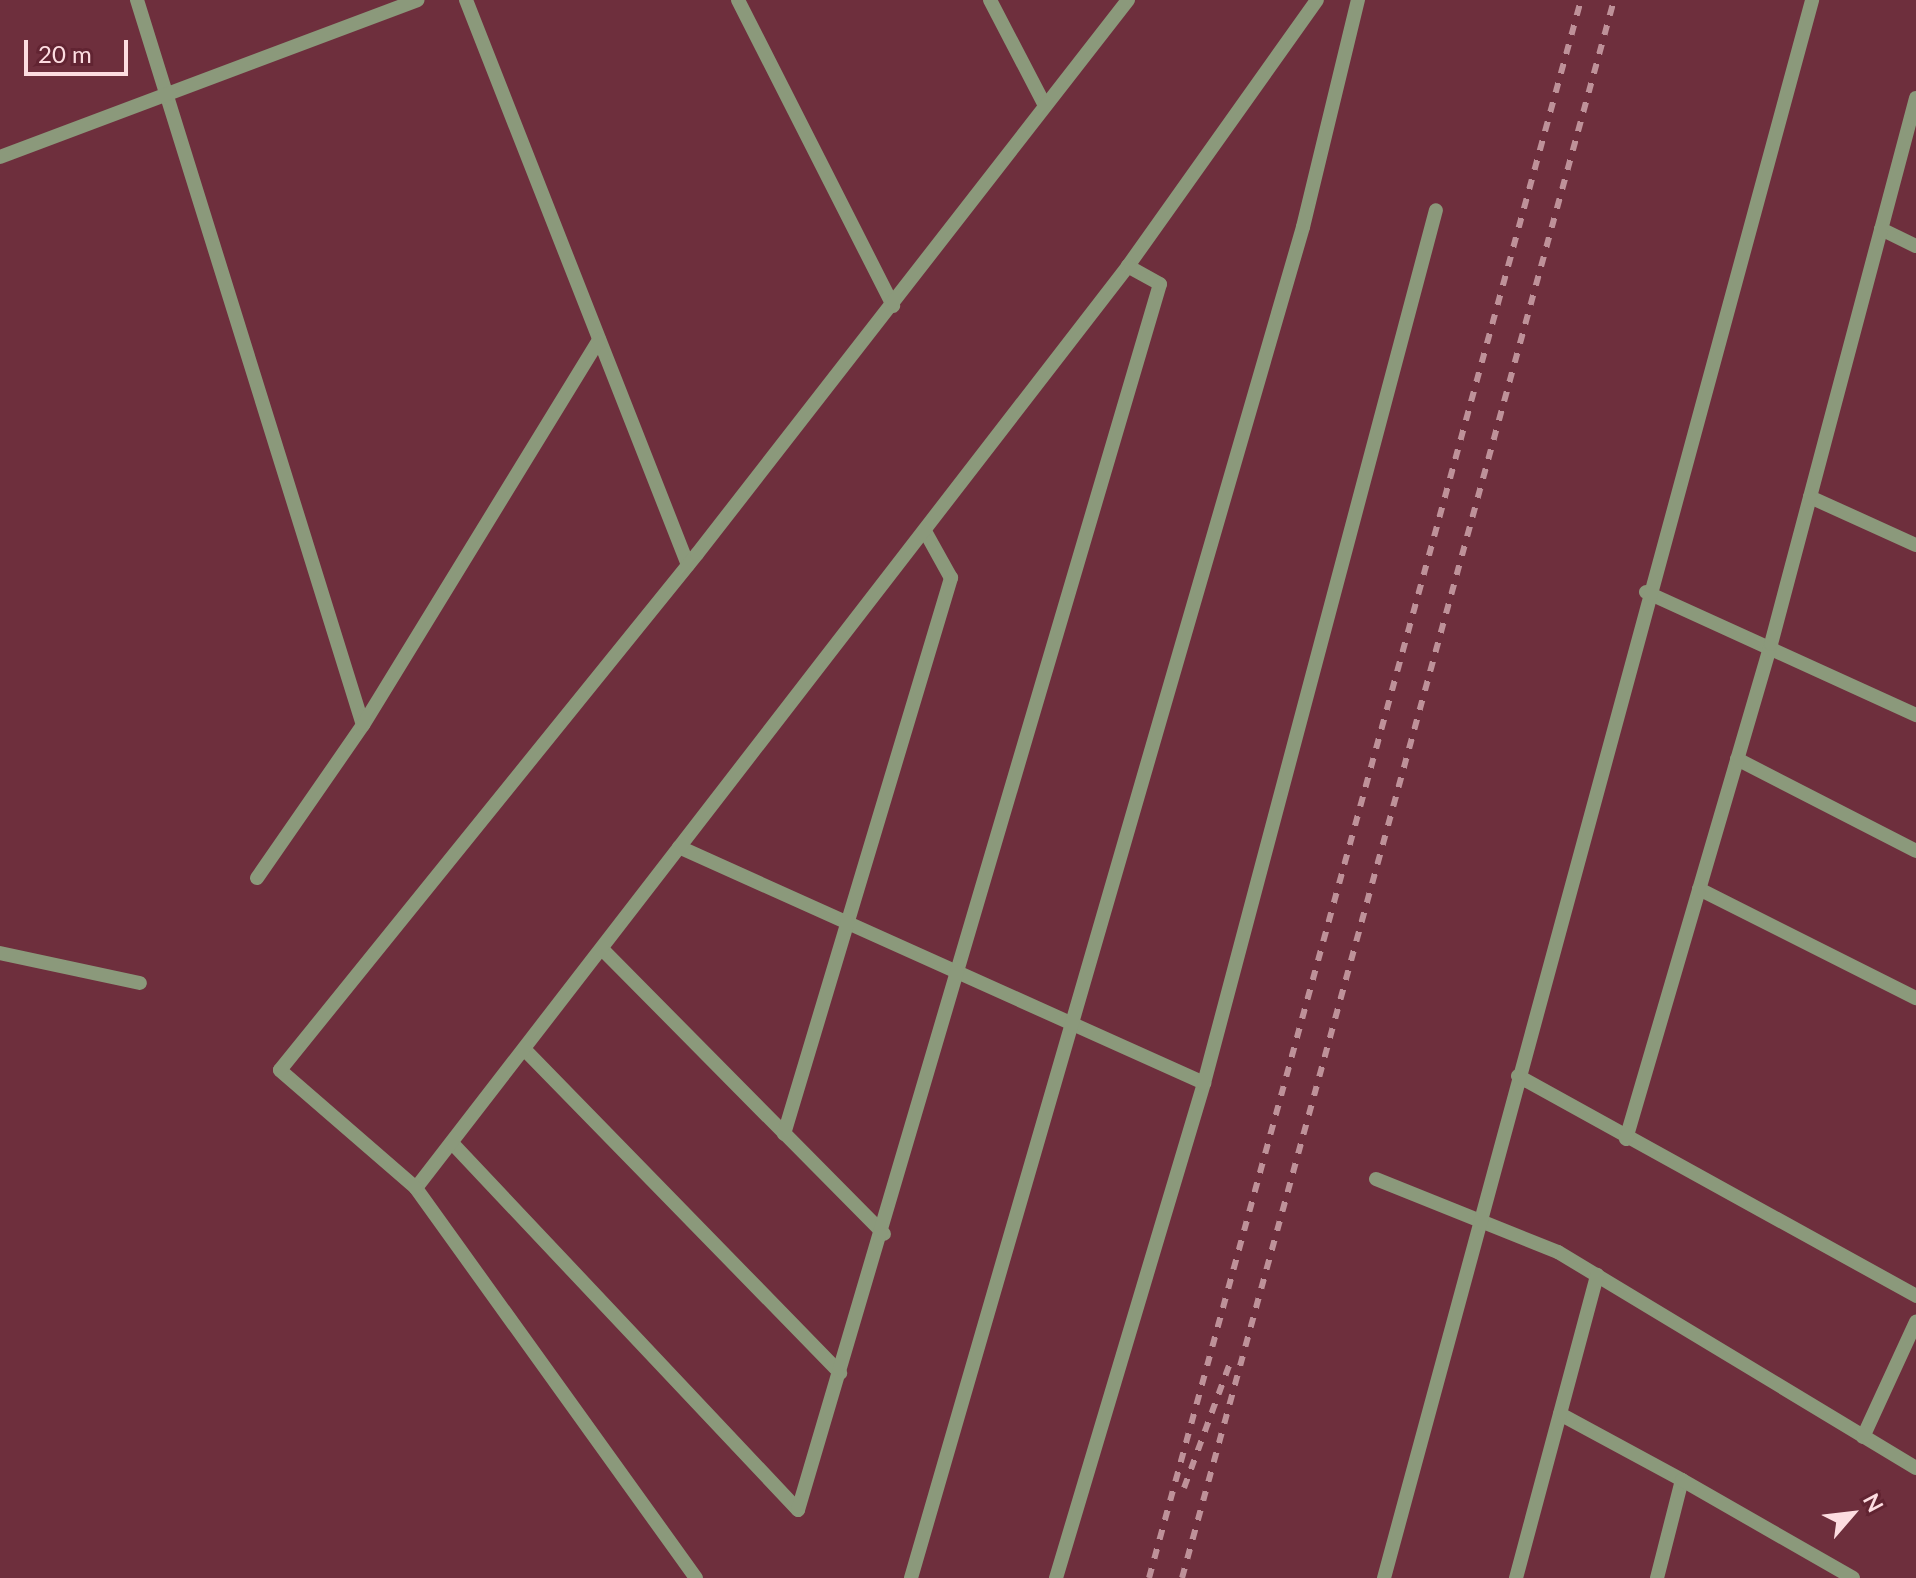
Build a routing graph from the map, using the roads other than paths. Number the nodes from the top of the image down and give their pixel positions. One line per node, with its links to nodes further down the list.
1 (137, 0): 10 (street)
2 (417, 0): 10 (street)
3 (466, 0): 19 (street)
4 (738, 0): 18 (street)
5 (990, 0): 12 (street)
6 (1128, 0): 12 (street)
7 (1317, 0): 17 (street)
8 (1812, 0): 24 (street)
9 (1353, 3): 39 (street)
10 (168, 97): 13 (street); 27 (street)
11 (1916, 98): 15 (street)
12 (1043, 102): 18 (street)
13 (0, 157)
14 (1436, 210): 42 (street)
15 (1881, 229): 16 (street); 20 (street)
16 (1916, 246)
17 (1128, 266): 21 (street); 36 (street)
18 (893, 306): 23 (street)
19 (599, 340): 23 (street); 27 (street)
20 (1810, 497): 22 (street); 25 (street)
21 (925, 531): 29 (street); 33 (street)
22 (1916, 545)
23 (688, 565): 47 (street)
24 (1646, 592): 25 (street); 41 (street)
25 (1771, 644): 26 (street); 28 (street)
26 (1916, 715)
27 (363, 725): 31 (street)
28 (1737, 759): 30 (street); 32 (street)
29 (679, 847): 33 (street); 34 (street)
30 (1916, 851)
31 (257, 878)
32 (1699, 889): 38 (street); 44 (street)
33 (850, 922): 36 (street); 43 (street)
34 (604, 951): 40 (street); 43 (street)
35 (0, 953): 37 (street)
36 (962, 974): 39 (street); 49 (street)
37 (140, 983)
38 (1916, 998)
39 (1076, 1029): 42 (street); 59 (street)
40 (526, 1051): 45 (street); 53 (street)
41 (1518, 1076): 44 (street); 48 (street)
42 (1204, 1083): 60 (street)
43 (784, 1134): 49 (street)
44 (1626, 1139): 51 (street)
45 (453, 1144): 47 (street); 53 (street)
46 (1376, 1179): 48 (street)
47 (416, 1188): 58 (street)
48 (1481, 1218): 50 (street); 61 (street)
49 (884, 1234): 53 (street)
50 (1597, 1275): 54 (street); 55 (street)
51 (1916, 1296)
52 (1916, 1322): 55 (street)
53 (840, 1373)
54 (1560, 1414): 57 (street); 62 (street)
55 (1863, 1437): 56 (street)
56 (1916, 1468)
57 (1682, 1480): 63 (street); 64 (street)
58 (696, 1578)
59 (911, 1578)
60 (1056, 1578)
61 (1384, 1578)
62 (1516, 1578)
63 (1657, 1578)
64 (1853, 1578)

